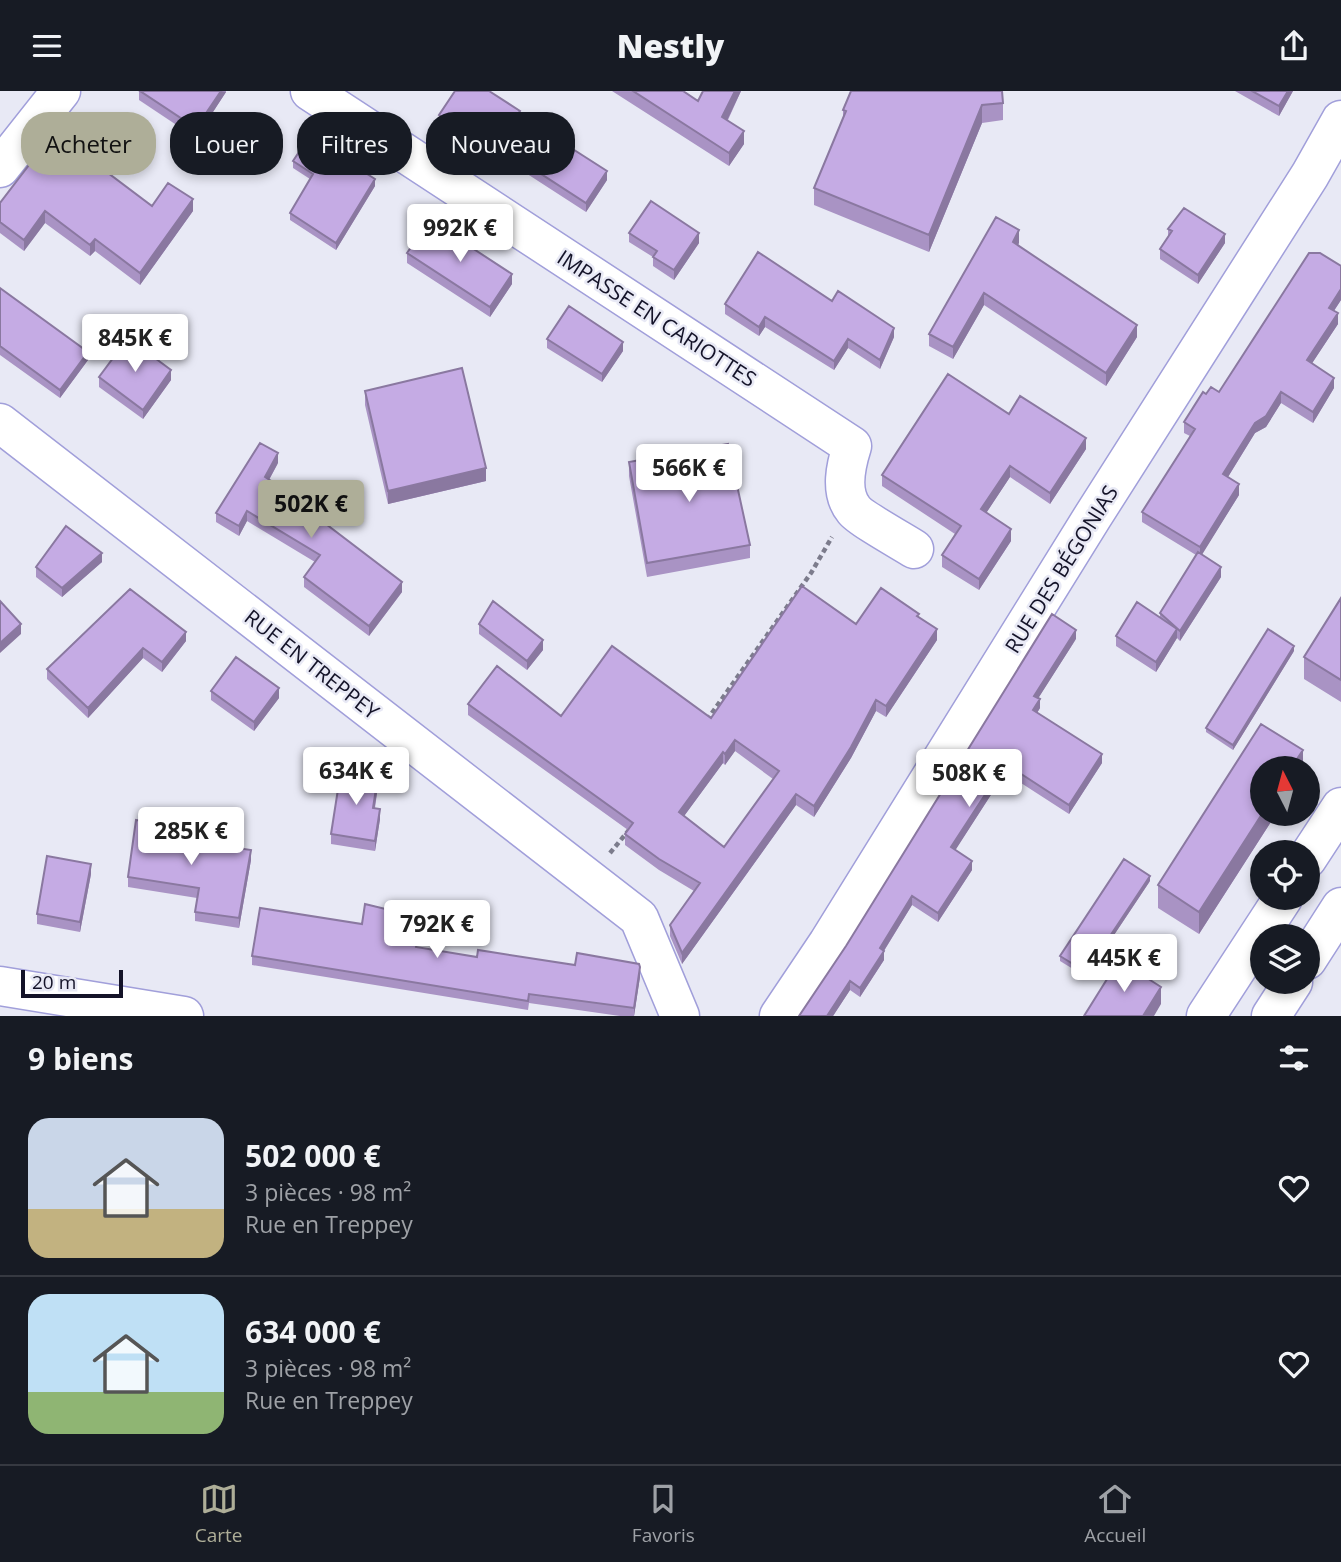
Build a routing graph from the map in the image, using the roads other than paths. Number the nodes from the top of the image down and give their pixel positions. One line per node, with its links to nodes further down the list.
1 (61, 91): 4 (street)
2 (310, 91): 6 (street, IMPASSE EN CARIOTTES)
3 (1341, 120): 16 (street, RUE DES BÉGONIAS)
4 (0, 168)
5 (0, 423): 15 (street, RUE EN TREPPEY)
6 (914, 549)
7 (1341, 807): 8 (street)
8 (1319, 840)
9 (1341, 907): 11 (street)
10 (1275, 910): 17 (street)
11 (1320, 940)
12 (0, 986): 14 (street)
13 (1285, 994): 18 (street)
14 (184, 1016)
15 (680, 1016)
16 (779, 1016)
17 (1206, 1016)
18 (1271, 1016)

